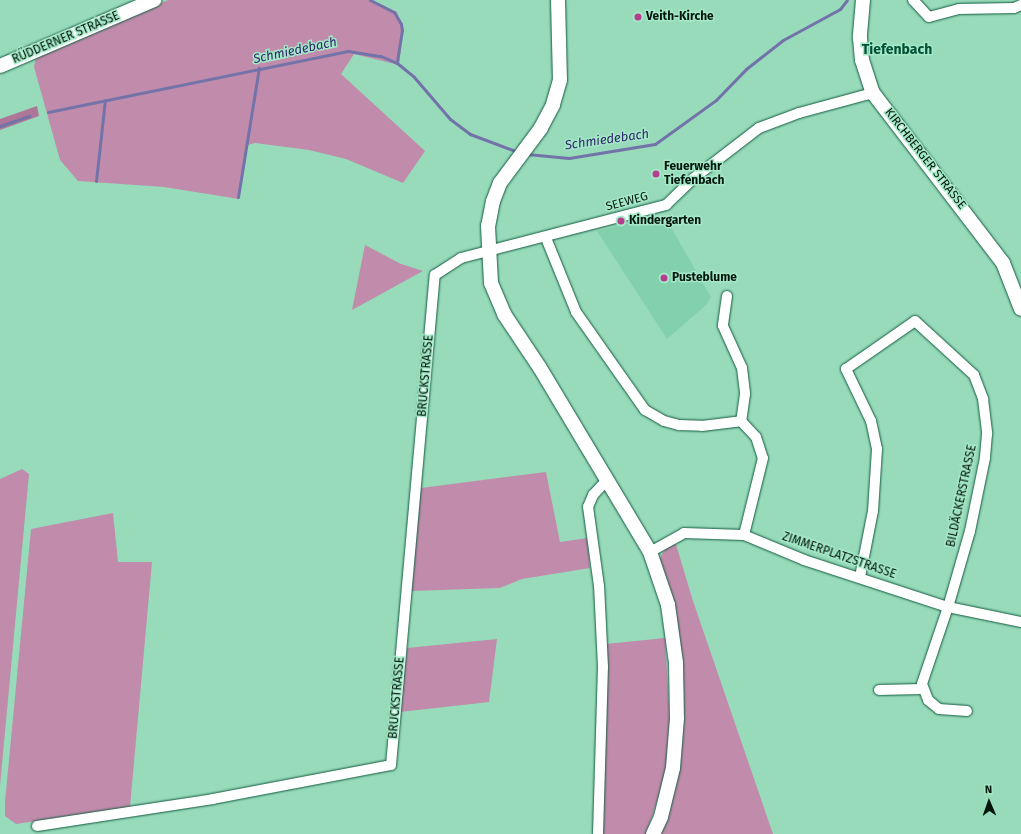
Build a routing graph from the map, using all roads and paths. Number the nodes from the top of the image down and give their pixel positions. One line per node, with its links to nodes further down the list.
1 (154, 0): 6 (street, RÜDDERNER STRASSE)
2 (558, 0): 9 (street)
3 (863, 0): 7 (street, KIRCHBERGER STRASSE)
4 (913, 0): 5 (street)
5 (1021, 5)
6 (0, 66)
7 (873, 93): 8 (street, SEEWEG); 12 (street, KIRCHBERGER STRASSE)
8 (546, 238): 9 (street, SEEWEG); 13 (street)
9 (489, 250): 10 (street, SEEWEG); 14 (street)
10 (435, 274): 23 (street, BRUCKSTRASSE)
11 (727, 296): 13 (street)
12 (1021, 308)
13 (741, 422): 15 (street)
14 (607, 480): 16 (street); 24 (street)
15 (744, 535): 16 (street, ZIMMERPLATZSTRASSE); 17 (street, ZIMMERPLATZSTRASSE)
16 (650, 552): 25 (street)
17 (860, 577): 18 (street, ZIMMERPLATZSTRASSE); 18 (street, BILDÄCKERSTRASSE)
18 (948, 607): 19 (street, ZIMMERPLATZSTRASSE); 20 (street, BILDÄCKERSTRASSE)
19 (1021, 622)
20 (922, 689): 21 (street); 22 (street)
21 (879, 690)
22 (967, 711)
23 (37, 826)
24 (598, 834)
25 (653, 834)

